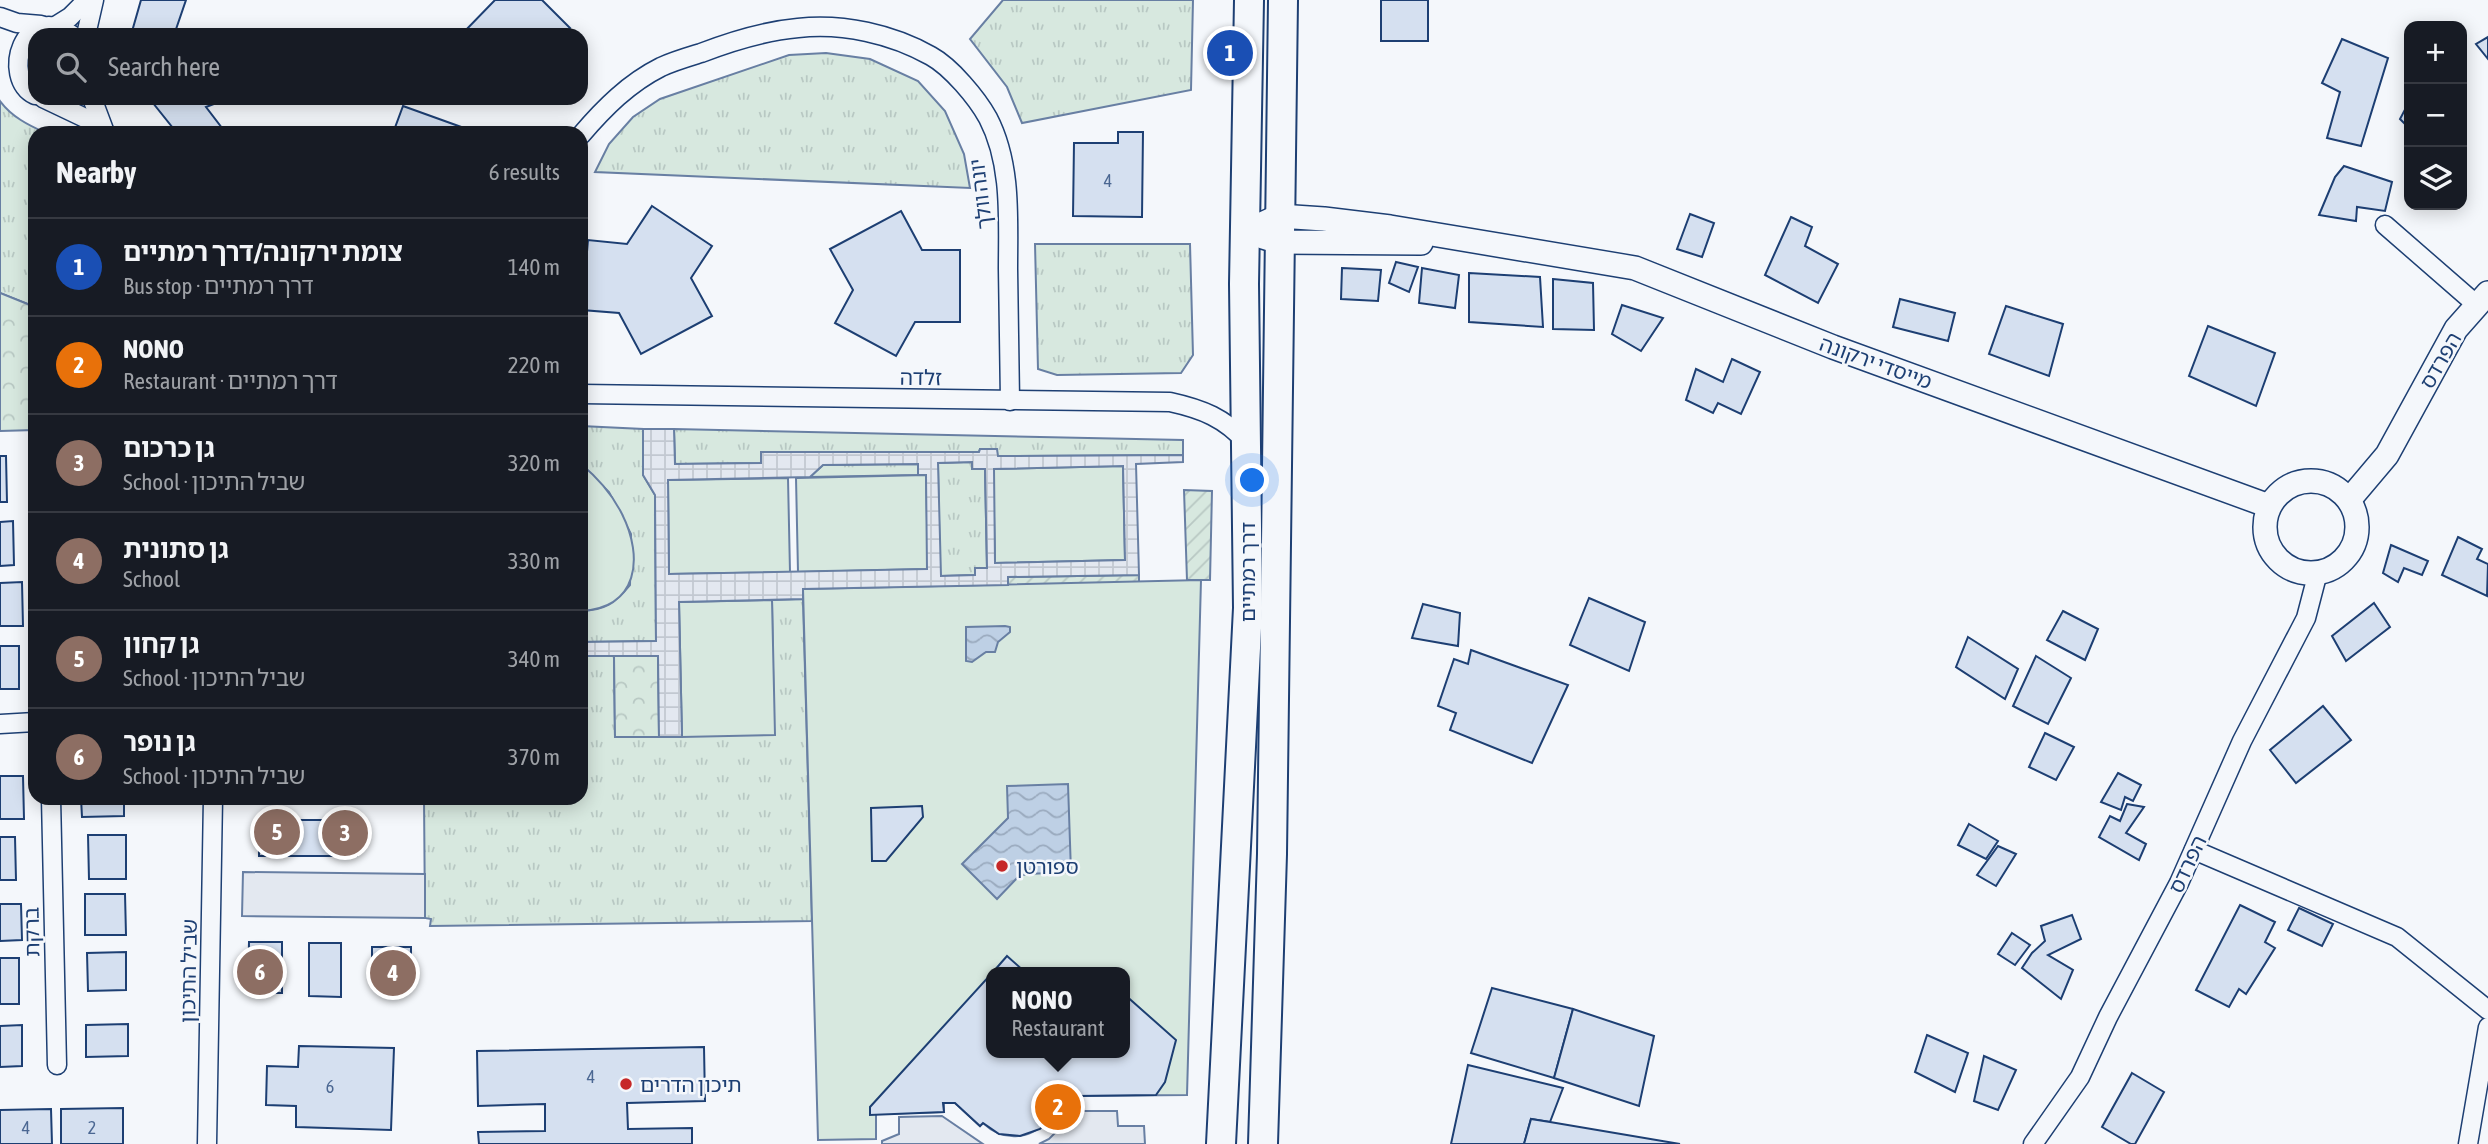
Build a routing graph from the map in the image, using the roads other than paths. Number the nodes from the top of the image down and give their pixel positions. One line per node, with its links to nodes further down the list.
1 (87, 0): 6 (street)
2 (94, 0): 9 (street)
3 (1249, 0): 21 (main road, דרך רמתיים)
4 (1283, 0): 20 (main road, דרך רמתיים)
5 (0, 17): 6 (street)
6 (51, 26): 7 (street); 8 (street)
7 (36, 28)
8 (56, 28)
9 (88, 28)
10 (28, 34): 12 (street)
11 (4, 47): 12 (street)
12 (12, 64): 13 (street)
13 (28, 90)
14 (58, 105): 16 (street)
15 (94, 105): 17 (street)
16 (95, 126)
17 (102, 126)
18 (588, 127): 24 (street, יונה וולך)
19 (2385, 225): 22 (street)
20 (1279, 229): 21 (street, מייסדי ירקונה); 27 (street, מייסדי ירקונה); 39 (main road, דרך רמתיים)
21 (1245, 232): 25 (main road, דרך רמתיים)
22 (2483, 300): 26 (street, הפרדס)
23 (588, 394): 24 (street, זלדה)
24 (1010, 401): 25 (street, זלדה)
25 (1247, 443): 38 (main road, דרך רמתיים)
26 (2349, 500): 27 (street); 28 (street)
27 (2269, 506): 28 (street)
28 (2318, 572): 33 (street, הפרדס)
29 (28, 722): 30 (street)
30 (0, 724)
31 (51, 805): 36 (street, ברקת)
32 (214, 805): 37 (street, שביל התיכון)
33 (2194, 850): 34 (street); 40 (street, הפרדס)
34 (2488, 1010)
35 (2488, 1027): 41 (street)
36 (57, 1065)
37 (207, 1144)
38 (1221, 1144)
39 (1263, 1144)
40 (2033, 1144)
41 (2468, 1144)

